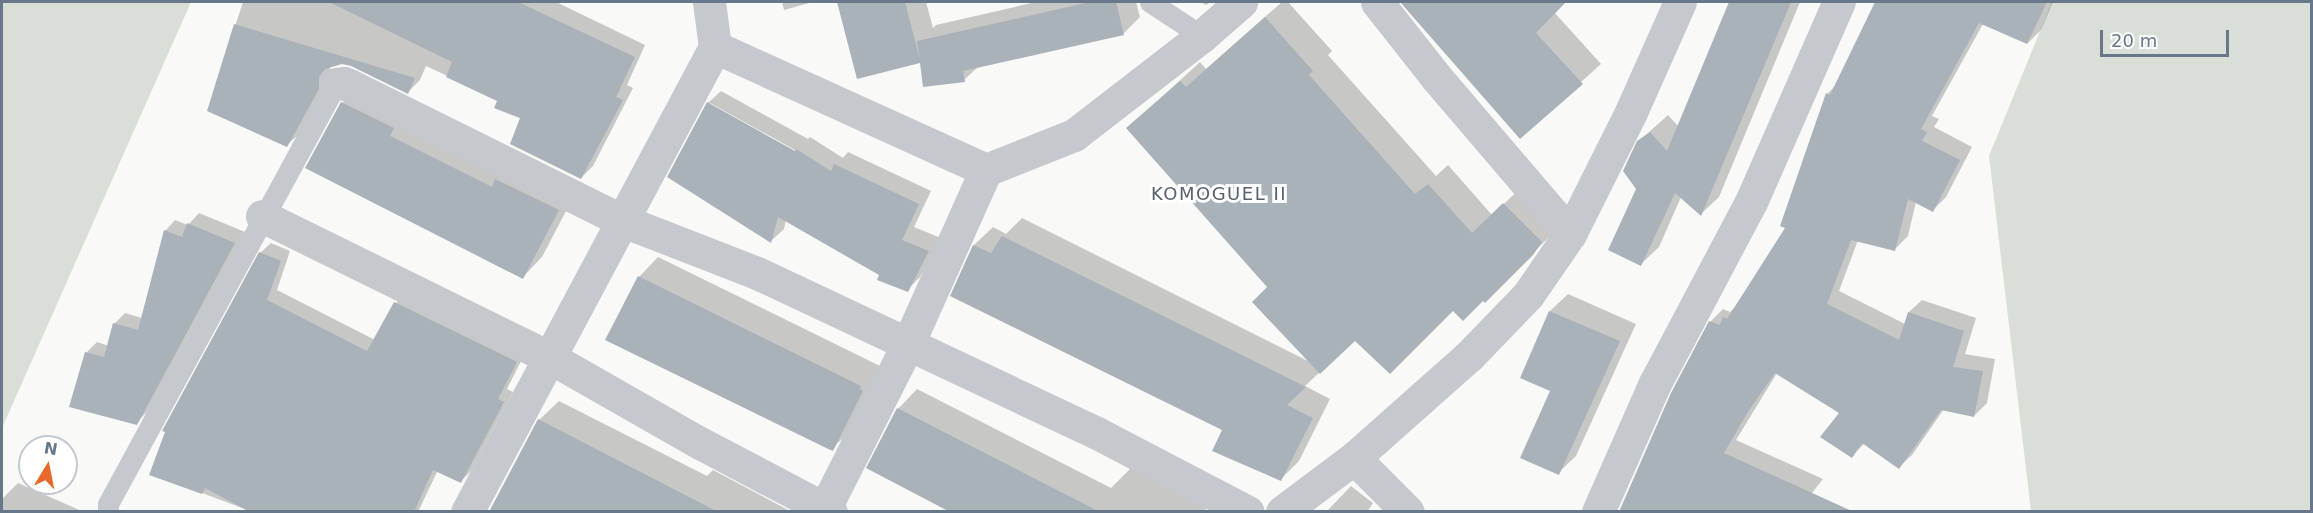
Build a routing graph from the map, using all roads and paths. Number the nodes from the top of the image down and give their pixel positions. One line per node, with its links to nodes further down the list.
1 (709, 2): 8 (street)
2 (1150, 2): 7 (lane)
3 (1240, 2): 7 (street)
4 (1377, 2): 13 (street)
5 (1680, 2): 13 (street)
6 (1839, 2): 23 (street)
7 (1202, 36): 10 (street)
8 (715, 47): 10 (street); 12 (street)
9 (336, 84): 11 (lane); 12 (street)
10 (986, 170): 14 (street)
11 (262, 216): 15 (street); 18 (lane)
12 (622, 221): 14 (street); 15 (street)
13 (1570, 234): 16 (street)
14 (908, 344): 17 (street); 20 (street)
15 (549, 357): 17 (street); 19 (street)
16 (1354, 458): 21 (street); 22 (street)
17 (826, 510)
18 (108, 512)
19 (467, 512)
20 (1248, 512)
21 (1282, 512)
22 (1408, 512)
23 (1599, 512)

